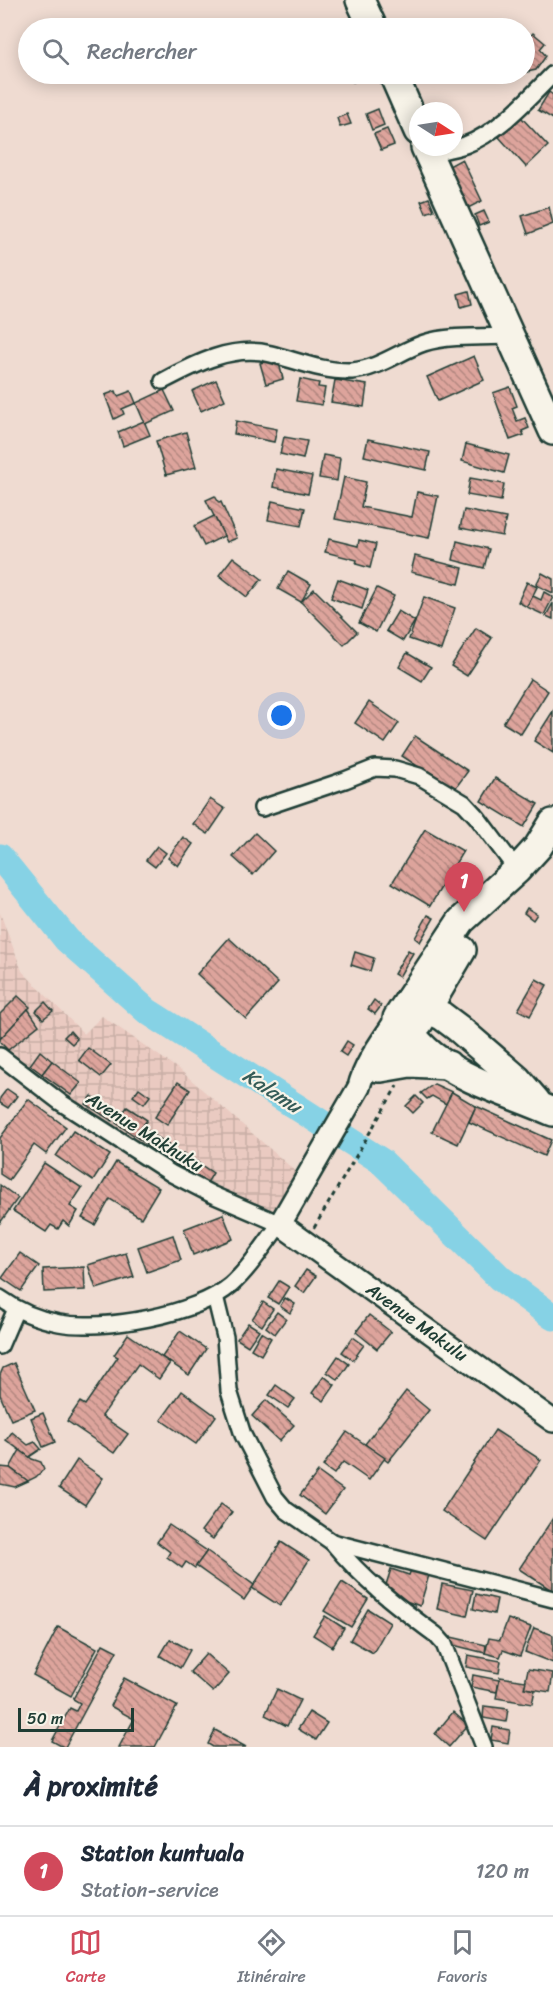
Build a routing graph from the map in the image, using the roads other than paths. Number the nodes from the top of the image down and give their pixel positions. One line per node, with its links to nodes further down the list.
1 (360, 0): 2 (highway)
2 (368, 18)
3 (553, 74): 6 (street)
4 (397, 84): 5 (highway)
5 (409, 110)
6 (463, 145)
7 (429, 156): 8 (highway)
8 (511, 336): 9 (street); 10 (highway)
9 (163, 381)
10 (553, 431)
11 (262, 807): 13 (street)
12 (553, 823): 13 (highway)
13 (518, 870): 14 (highway)
14 (489, 897): 15 (highway); 16 (highway)
15 (448, 972): 16 (highway); 17 (highway)
16 (411, 1015): 17 (highway); 19 (highway); 20 (main road); 21 (main road)
17 (458, 1028): 22 (highway)
18 (0, 1056): 23 (street, Avenue Makhuku)
19 (448, 1065): 20 (highway); 22 (highway)
20 (381, 1068): 21 (main road)
21 (355, 1092): 23 (main road)
22 (547, 1109)
23 (280, 1224): 24 (street); 28 (main road, Avenue Makulu)
24 (215, 1296): 26 (street); 29 (street)
25 (0, 1298): 26 (street)
26 (16, 1309): 27 (street)
27 (0, 1346)
28 (553, 1421)
29 (333, 1542): 30 (street); 31 (street)
30 (553, 1599)
31 (484, 1747)

